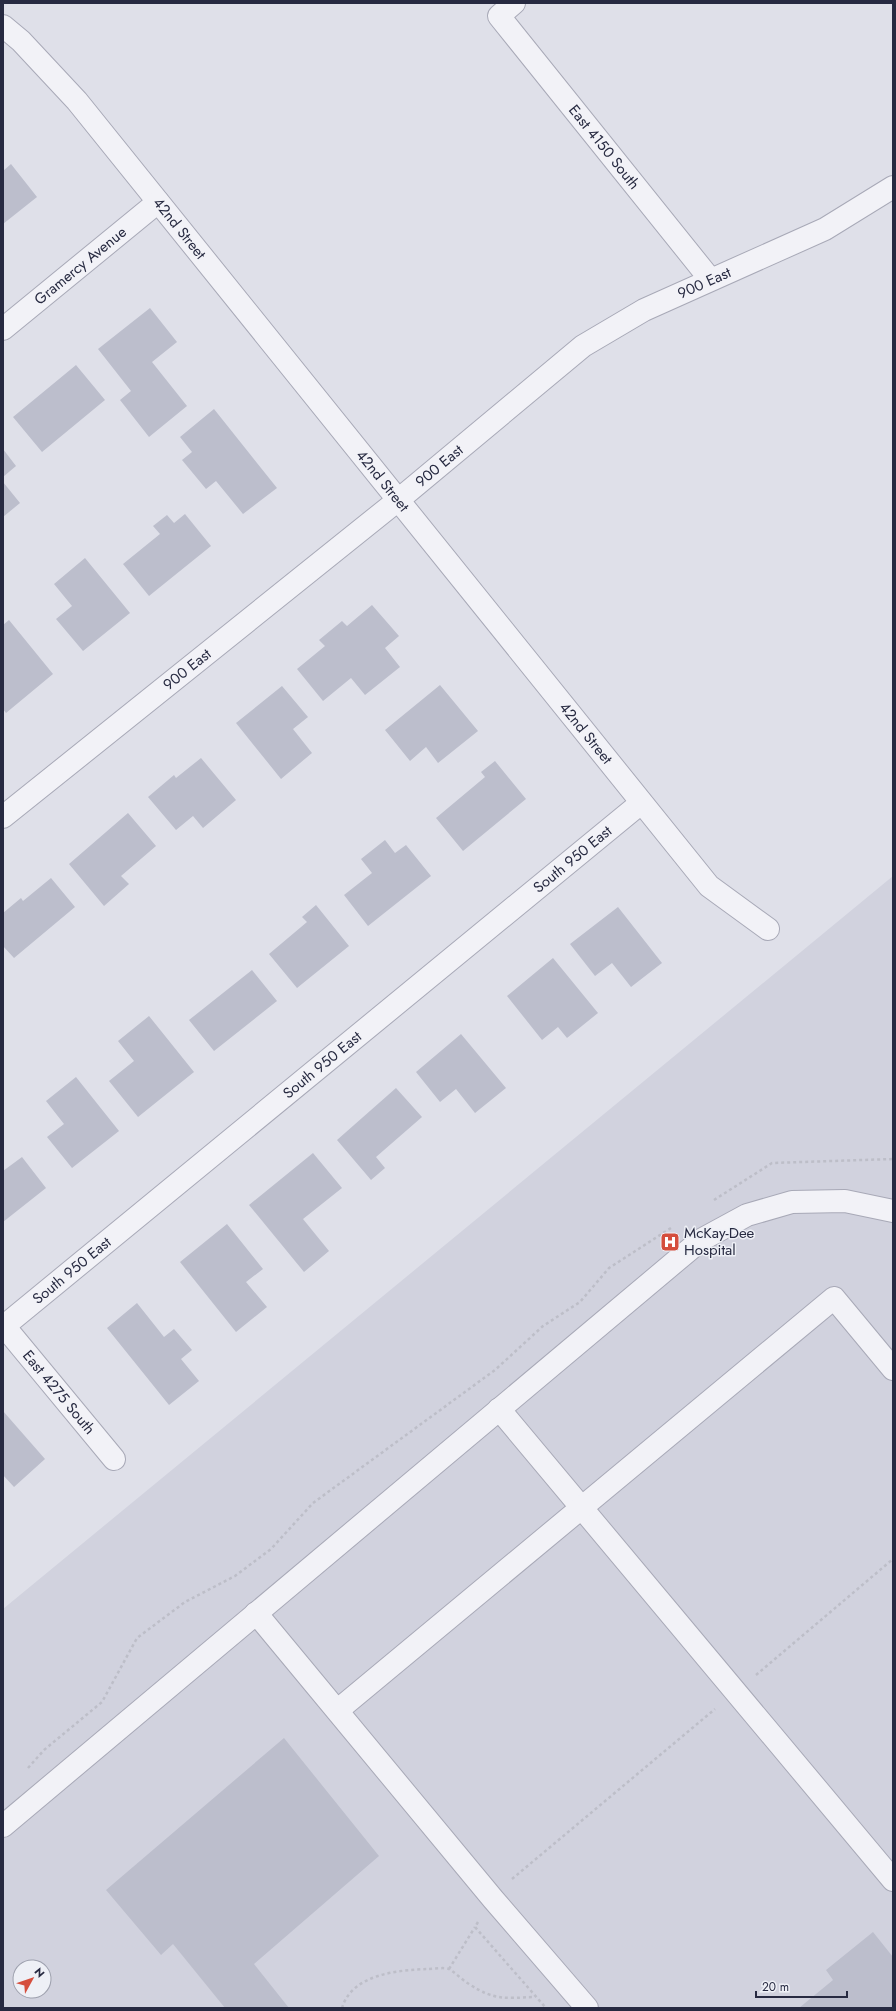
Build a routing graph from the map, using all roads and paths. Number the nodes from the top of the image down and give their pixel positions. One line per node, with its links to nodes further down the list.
1 (506, 9): 5 (street, East 4150 South)
2 (3, 26): 4 (street, 42nd Street)
3 (893, 187): 5 (street, 900 East)
4 (158, 202): 6 (street, Gramercy Avenue); 7 (street, 42nd Street)
5 (710, 279): 7 (street, 900 East)
6 (3, 329)
7 (396, 501): 8 (street, 42nd Street); 9 (street, 900 East)
8 (642, 803): 10 (street, 42nd Street); 15 (street, South 950 East)
9 (3, 817)
10 (768, 929)
11 (893, 1159): 12 (path)
12 (709, 1203)
13 (893, 1211): 17 (street)
14 (677, 1224): 24 (path)
15 (3, 1327): 18 (street, East 4275 South)
16 (893, 1369): 19 (street)
17 (499, 1409): 19 (street); 21 (street)
18 (114, 1459)
19 (582, 1507): 22 (street); 23 (street)
20 (893, 1559): 22 (path)
21 (256, 1613): 23 (street); 25 (street)
22 (736, 1692): 26 (street); 27 (path)
23 (338, 1710): 27 (street)
24 (24, 1772)
25 (3, 1826)
26 (893, 1880)
27 (493, 1898): 28 (path); 33 (street)
28 (475, 1927): 29 (path); 30 (path)
29 (448, 1968): 30 (path); 31 (path)
30 (536, 1997): 32 (path)
31 (342, 2008)
32 (546, 2008)
33 (587, 2008)

